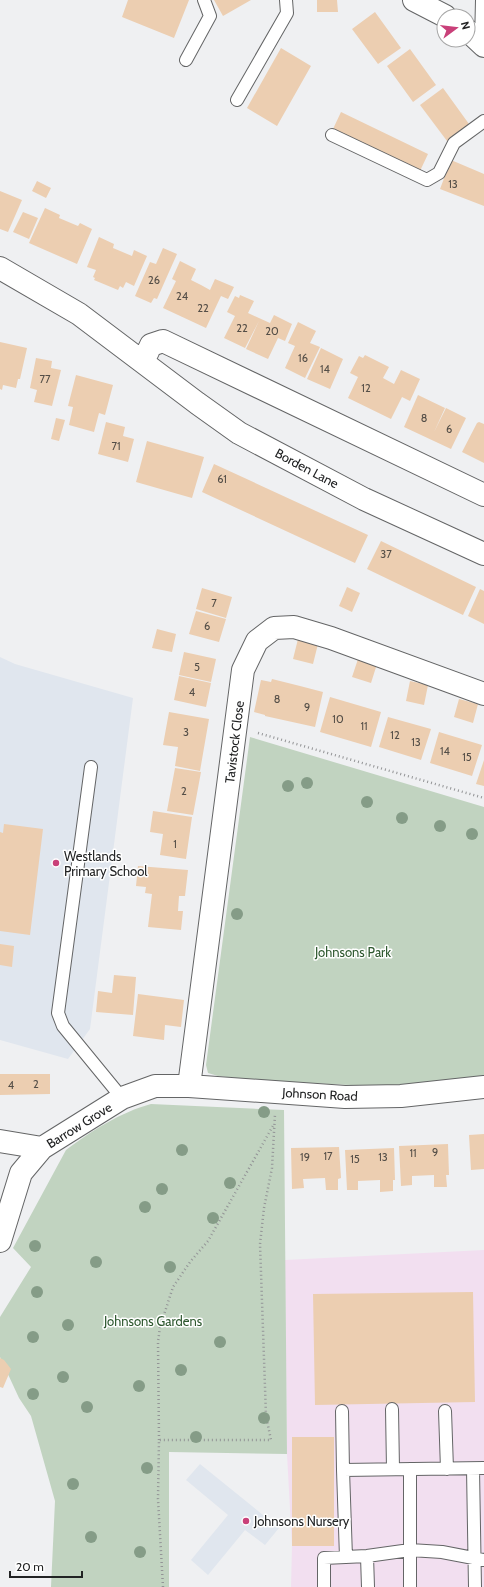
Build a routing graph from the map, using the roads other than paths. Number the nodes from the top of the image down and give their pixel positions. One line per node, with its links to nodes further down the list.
1 (204, 0): 7 (lane)
2 (286, 0): 8 (lane)
3 (414, 0): 5 (street)
4 (482, 0): 6 (lane)
5 (436, 11)
6 (478, 40)
7 (186, 60)
8 (237, 100)
9 (484, 121): 10 (lane)
10 (332, 135)
11 (0, 268): 12 (street, Borden Lane)
12 (143, 362): 13 (street); 14 (street, Borden Lane)
13 (484, 495)
14 (484, 554)
15 (484, 694): 18 (street, Tavistock Close)
16 (91, 767): 20 (lane)
17 (155, 1086): 18 (street, Johnson Road); 20 (street, Barrow Grove)
18 (189, 1086): 19 (street, Johnson Road)
19 (484, 1087)
20 (122, 1098): 22 (street, Barrow Grove)
21 (0, 1141): 22 (street, Barrow Grove)
22 (42, 1148): 23 (street)
23 (0, 1241)
24 (392, 1409): 28 (lane)
25 (342, 1411): 30 (lane)
26 (446, 1411): 29 (lane)
27 (478, 1468): 29 (lane); 35 (lane)
28 (393, 1469): 30 (lane); 31 (lane)
29 (446, 1469): 31 (lane)
30 (343, 1470): 34 (lane)
31 (410, 1470): 32 (lane)
32 (410, 1550): 33 (lane); 35 (lane); 38 (lane)
33 (367, 1556): 34 (lane); 37 (lane)
34 (346, 1557): 36 (lane)
35 (479, 1560): 39 (lane)
36 (324, 1587)
37 (368, 1587)
38 (410, 1587)
39 (475, 1587)

